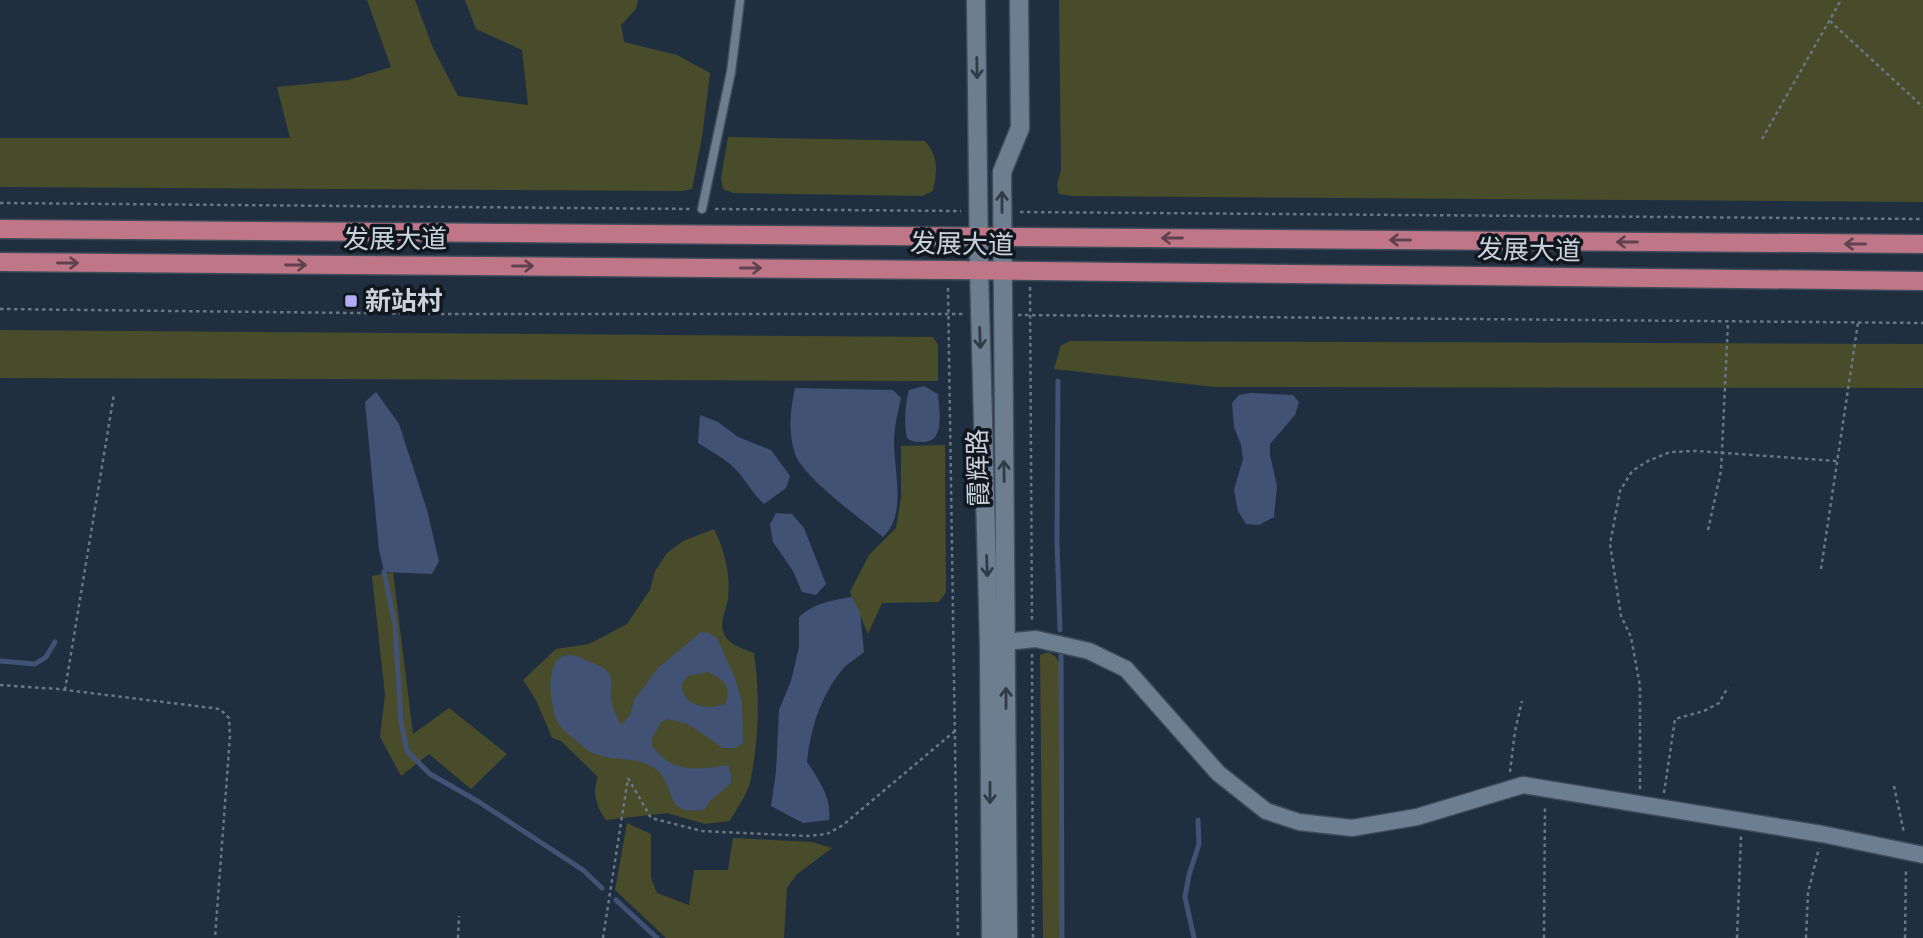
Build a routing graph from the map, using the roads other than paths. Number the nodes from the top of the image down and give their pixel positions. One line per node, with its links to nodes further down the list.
1 (740, 0): 4 (lane)
2 (976, 0): 6 (street, 霞辉路, one-way to 6)
3 (1019, 0): 7 (street, 霞辉路, one-way to 3)
4 (702, 209)
5 (0, 229): 6 (main road, 发展大道)
6 (978, 237): 7 (main road, 发展大道); 10 (street, 霞辉路)
7 (1002, 237): 8 (main road, 发展大道, one-way to 7); 11 (street, 霞辉路)
8 (1923, 244)
9 (0, 262): 10 (main road, 发展大道, one-way to 10)
10 (979, 270): 11 (main road, 发展大道); 13 (street, 霞辉路, one-way to 13)
11 (1002, 271): 12 (main road, 发展大道); 13 (street, 霞辉路, one-way to 11)
12 (1923, 281)
13 (997, 643): 14 (street); 15 (street, 霞辉路, one-way to 15); 16 (street, 霞辉路, one-way to 13)
14 (1923, 855)
15 (992, 938)
16 (1008, 938)

